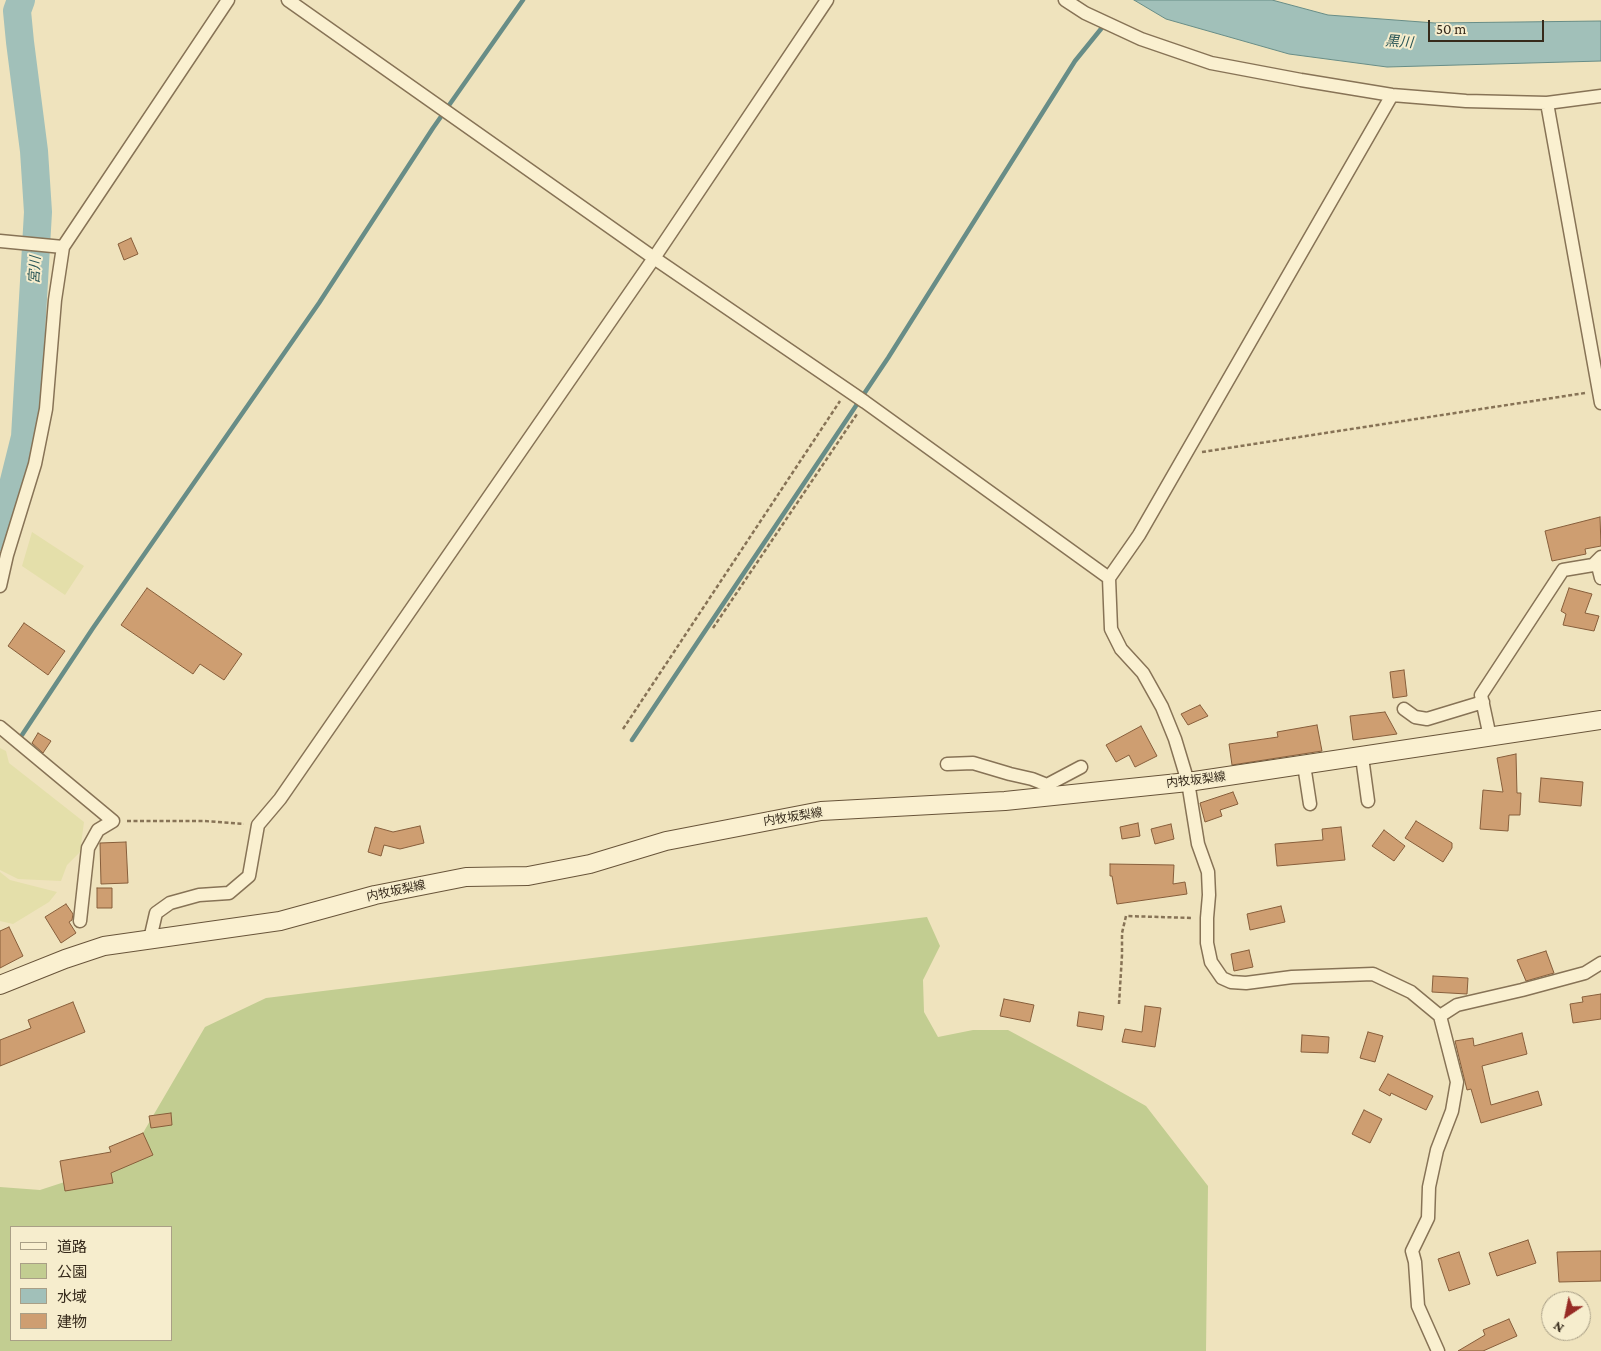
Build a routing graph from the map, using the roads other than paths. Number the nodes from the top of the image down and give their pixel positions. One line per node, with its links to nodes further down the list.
1 (228, 0): 9 (street)
2 (288, 0): 10 (street)
3 (827, 0): 10 (street)
4 (1065, 0): 5 (street)
5 (1392, 95): 7 (street); 13 (street)
6 (1601, 96): 7 (street)
7 (1547, 103): 11 (street)
8 (0, 241): 9 (street)
9 (60, 246): 15 (street)
10 (654, 258): 13 (street); 30 (street)
11 (1600, 395)
12 (1599, 559): 14 (street); 16 (street)
13 (1109, 578): 25 (street)
14 (1601, 578)
15 (0, 586)
16 (1483, 702): 17 (street); 20 (street)
17 (1404, 708)
18 (1601, 720): 20 (main road, 内牧坂梨線)
19 (0, 727): 29 (street)
20 (1490, 738): 21 (main road, 内牧坂梨線)
21 (1362, 757): 23 (main road, 内牧坂梨線); 27 (street)
22 (947, 764): 26 (street)
23 (1304, 765): 25 (main road, 内牧坂梨線); 28 (street)
24 (1082, 767): 26 (street)
25 (1188, 782): 26 (main road, 内牧坂梨線); 33 (street)
26 (1048, 791): 30 (main road, 内牧坂梨線)
27 (1368, 801)
28 (1310, 804)
29 (80, 921)
30 (150, 939): 32 (main road, 内牧坂梨線)
31 (1601, 963): 33 (street)
32 (0, 985)
33 (1440, 1016): 34 (street)
34 (1438, 1351)

